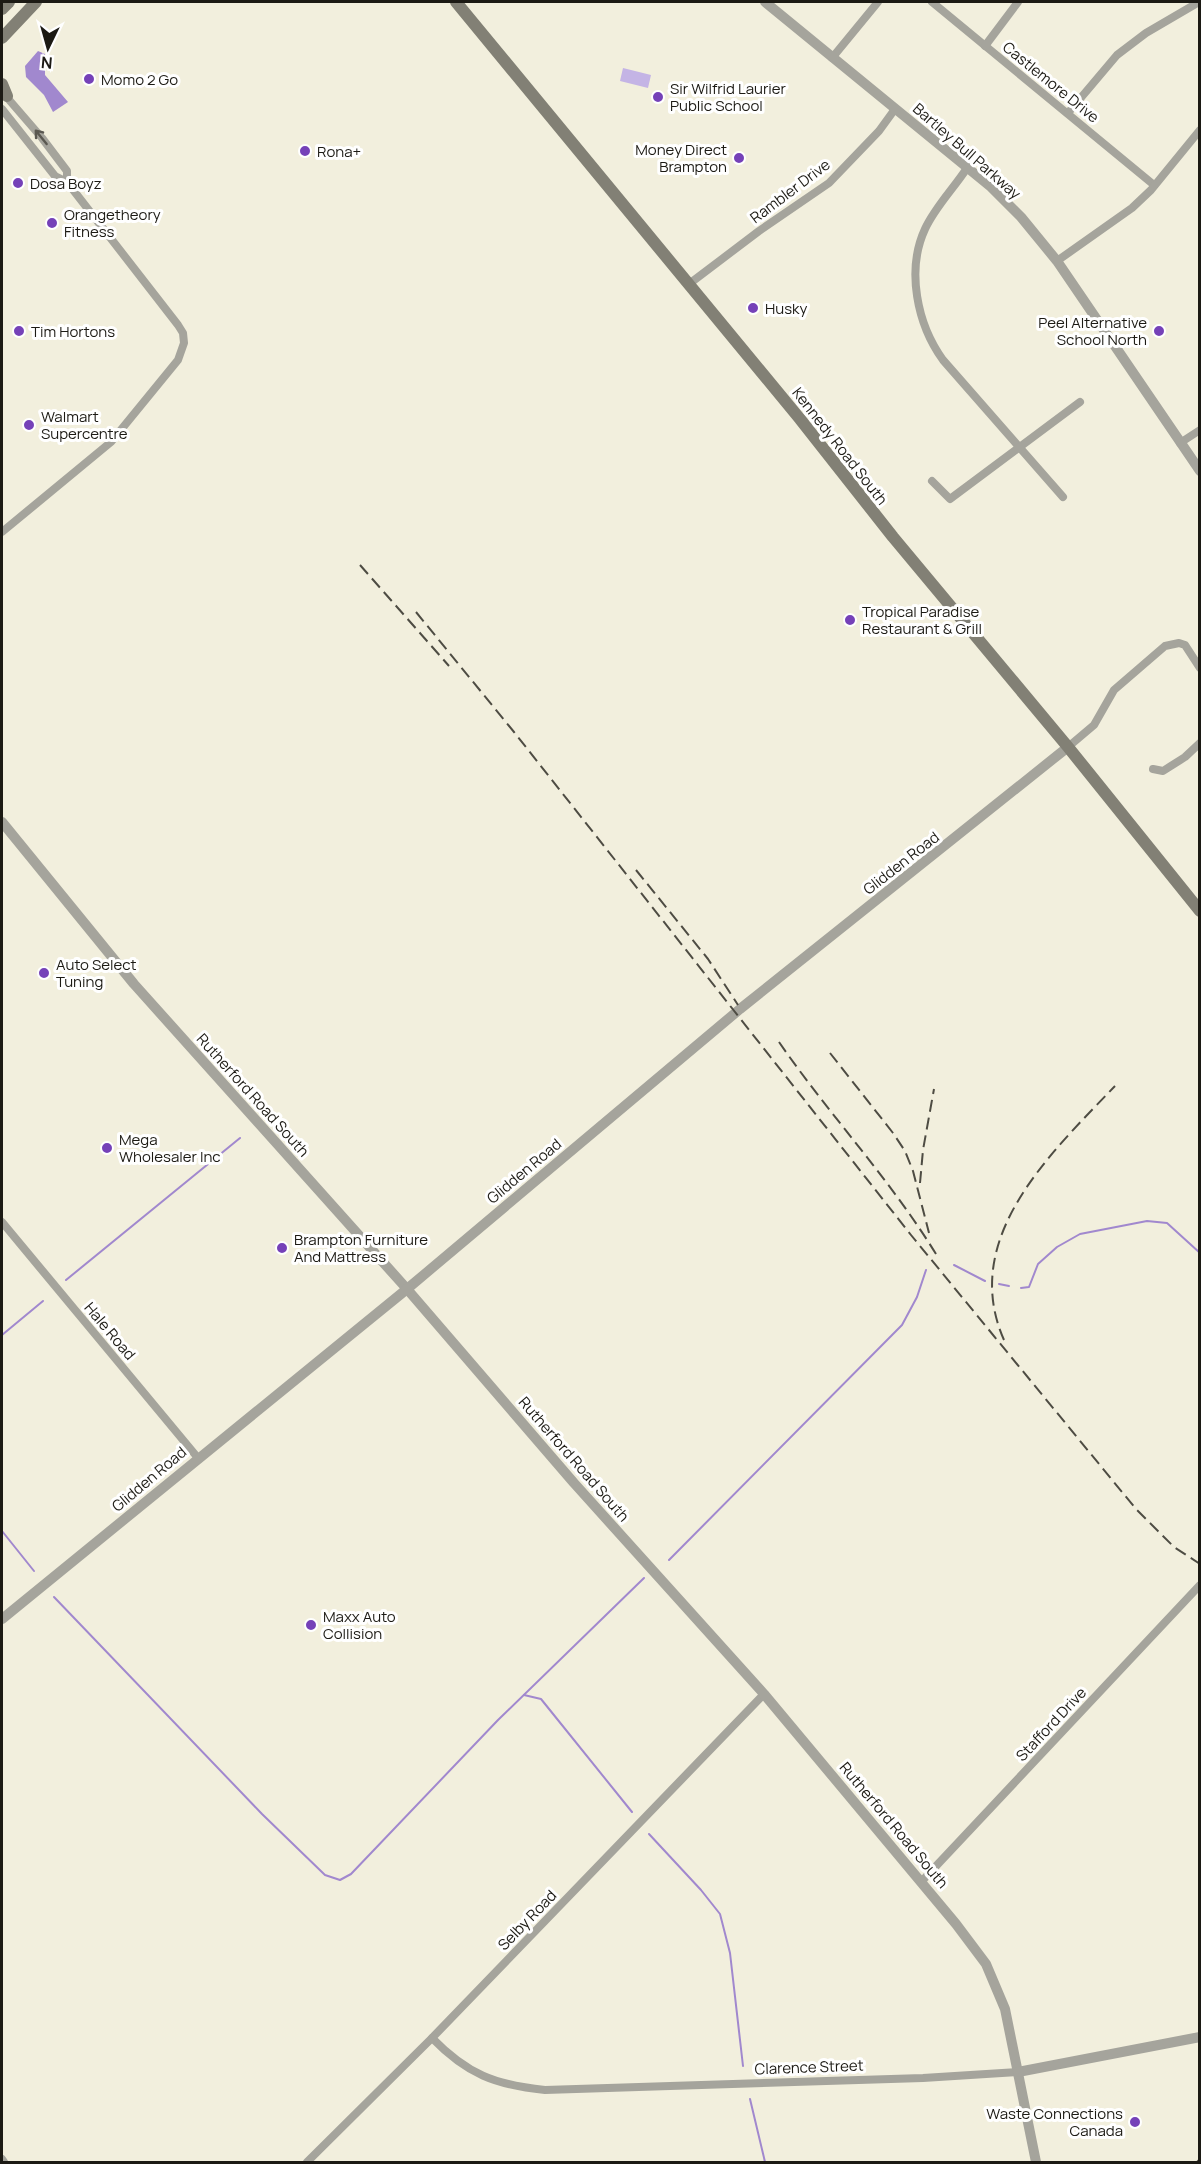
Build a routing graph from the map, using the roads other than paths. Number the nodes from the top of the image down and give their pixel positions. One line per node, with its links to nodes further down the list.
1 (9, 2): 9 (main road)
2 (36, 2): 10 (main road)
3 (456, 2): 22 (main road, Kennedy Road South)
4 (765, 2): 12 (street, Bartley Bull Parkway)
5 (878, 2): 12 (street)
6 (932, 2): 11 (street, Castlemore Drive)
7 (1018, 2): 11 (street)
8 (1198, 2): 16 (street)
9 (2, 9)
10 (2, 38)
11 (985, 46): 16 (street, Castlemore Drive)
12 (832, 58): 15 (street, Bartley Bull Parkway)
13 (3, 91): 19 (street, one-way to 13)
14 (2, 109): 19 (street)
15 (895, 109): 18 (street, Bartley Bull Parkway); 22 (street, Rambler Drive)
16 (1068, 112): 20 (street, Castlemore Drive)
17 (1200, 130): 20 (street)
18 (968, 168): 21 (street, Bartley Bull Parkway); 26 (street)
19 (67, 182): 30 (street)
20 (1154, 185): 21 (street)
21 (1057, 261): 25 (street, Bartley Bull Parkway)
22 (689, 284): 33 (main road, Kennedy Road South)
23 (1080, 402): 26 (street)
24 (1200, 430): 25 (street)
25 (1180, 443): 27 (street, Bartley Bull Parkway)
26 (1020, 447): 28 (street); 29 (street)
27 (1200, 471)
28 (932, 481)
29 (1063, 496)
30 (2, 532)
31 (1200, 668): 33 (street)
32 (1200, 743): 34 (street)
33 (1068, 747): 36 (main road, Kennedy Road South); 38 (street, Glidden Road)
34 (1153, 768)
35 (2, 822): 38 (street, Rutherford Road South)
36 (1200, 910)
37 (2, 1222): 39 (street, Hale Road)
38 (407, 1289): 39 (street, Glidden Road); 42 (street, Rutherford Road South)
39 (198, 1458): 41 (street, Glidden Road)
40 (1200, 1585): 43 (street, Stafford Drive)
41 (2, 1619)
42 (764, 1694): 43 (street, Rutherford Road South); 45 (street, Selby Road)
43 (922, 1881): 46 (street, Rutherford Road South)
44 (1200, 2037): 46 (street, Clarence Street)
45 (432, 2038): 46 (street, Clarence Street); 47 (street, Selby Road)
46 (1018, 2072): 48 (street, Rutherford Road South)
47 (307, 2163)
48 (1036, 2163)

